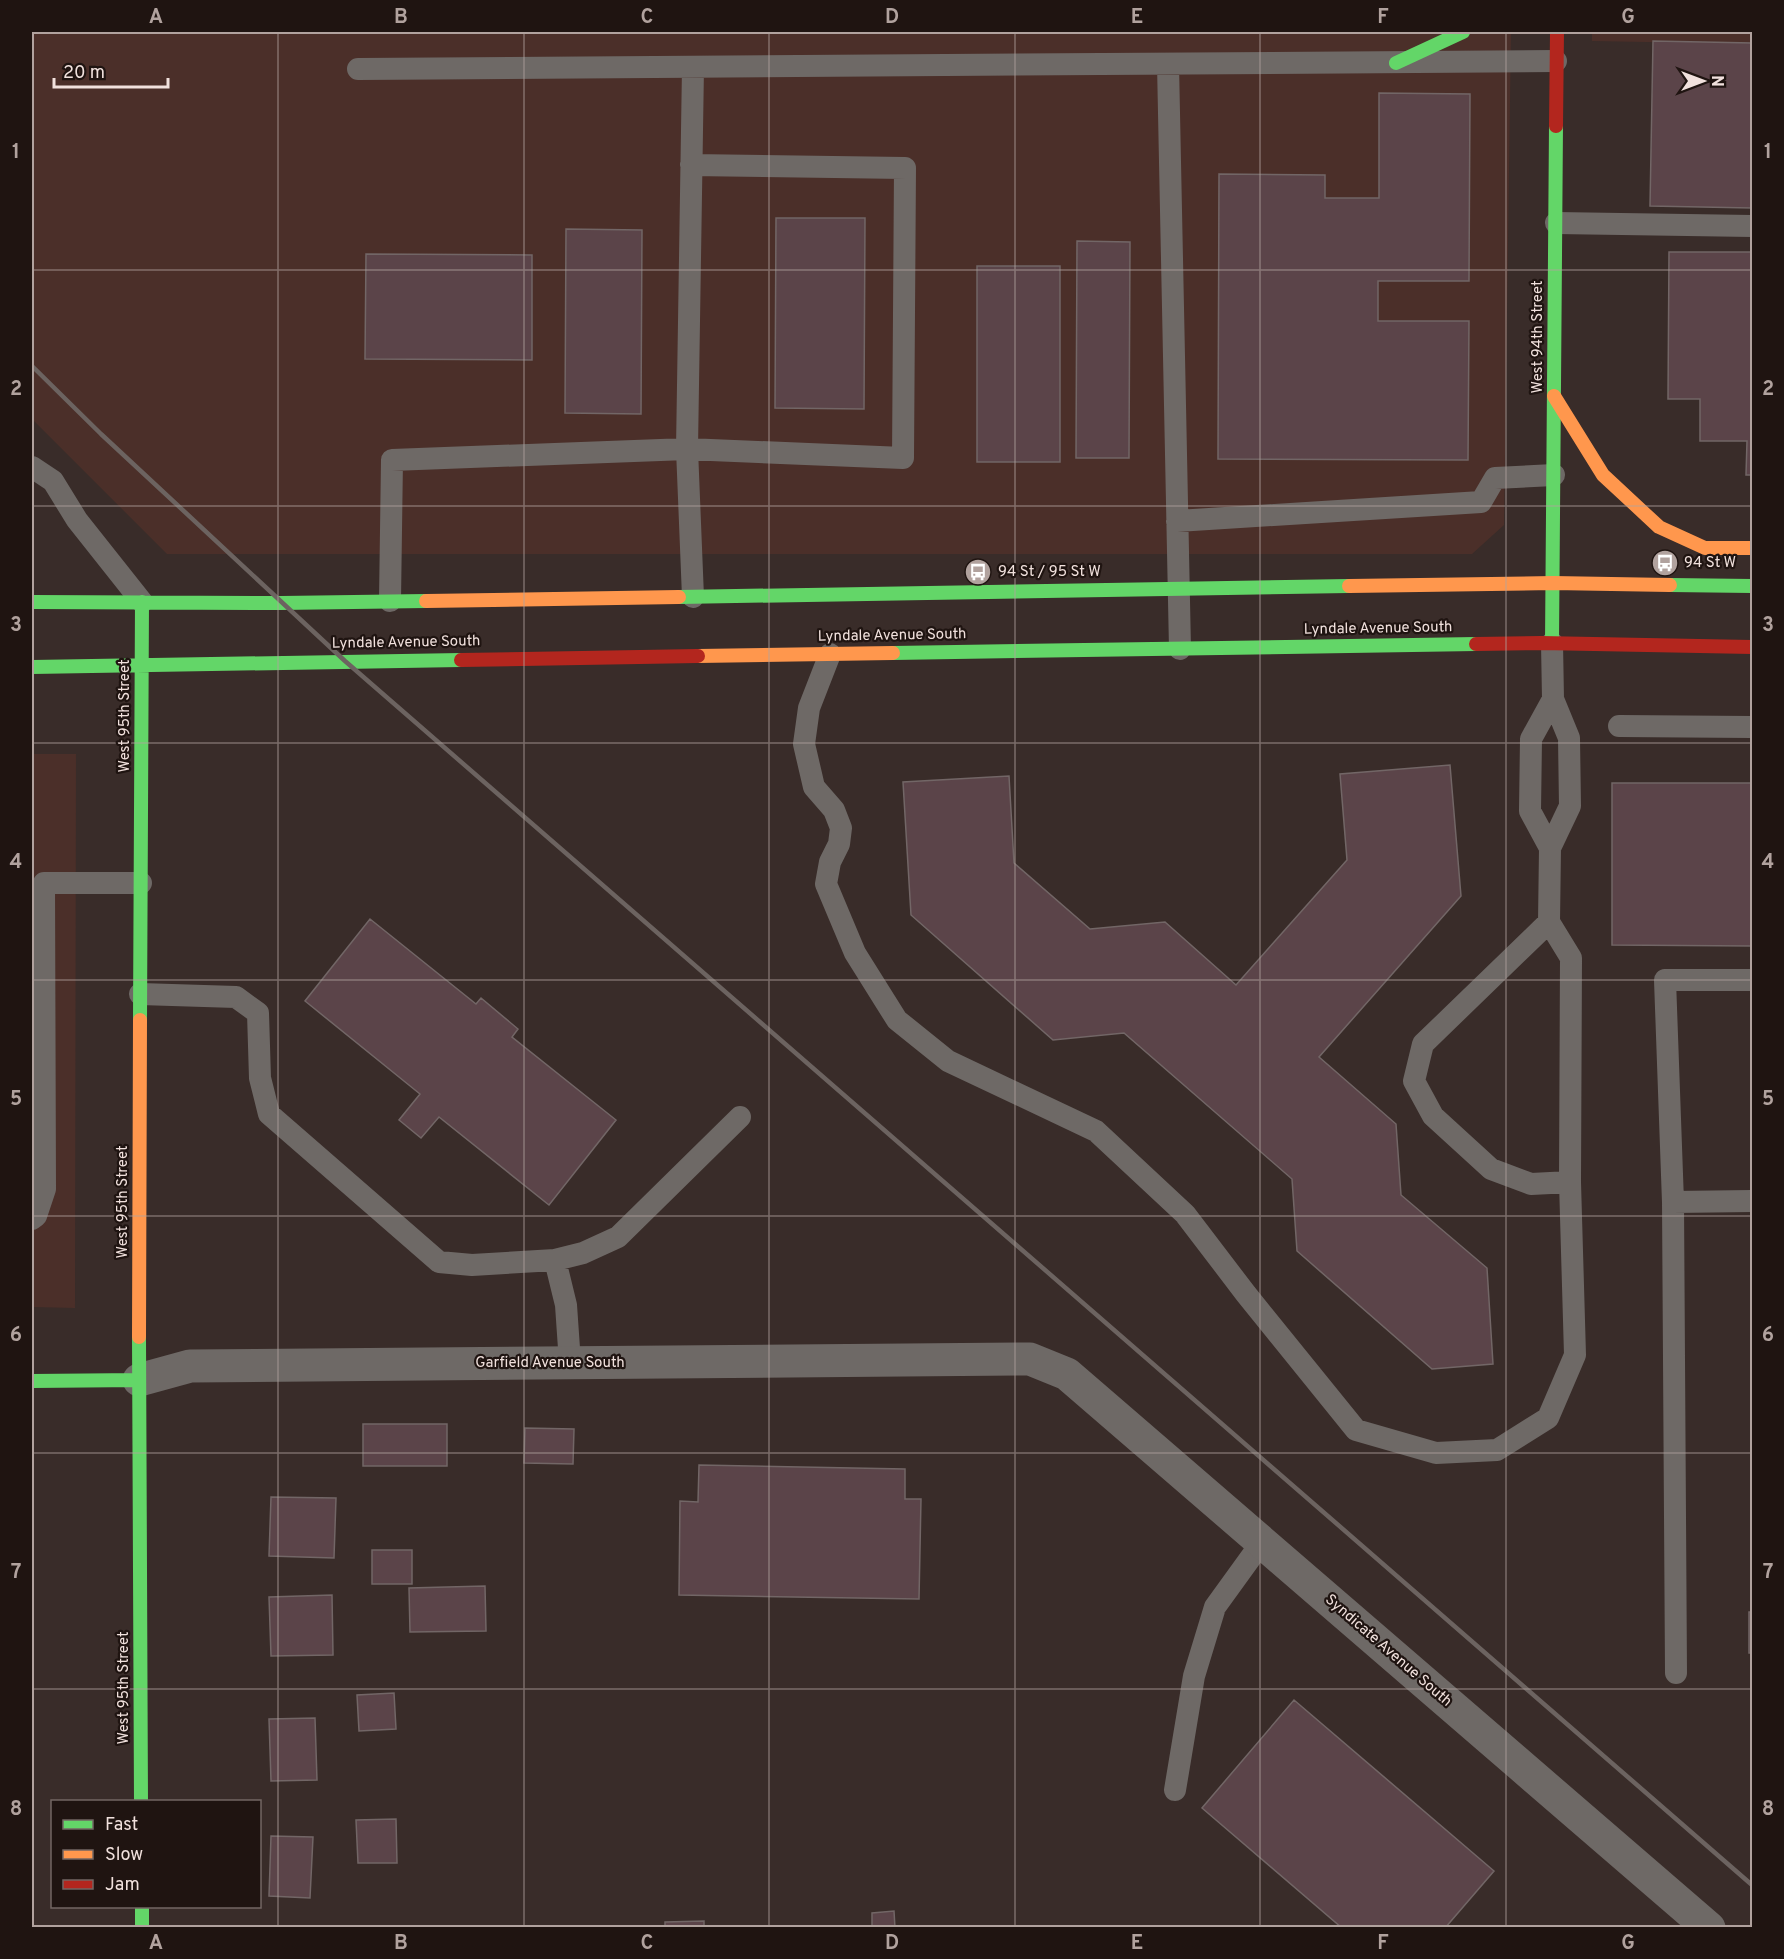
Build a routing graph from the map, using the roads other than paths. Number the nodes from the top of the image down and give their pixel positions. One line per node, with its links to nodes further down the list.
1 (1462, 32): 4 (main road)
2 (1557, 32): 3 (main road, West 94th Street)
3 (1556, 61): 4 (lane); 9 (main road, West 94th Street)
4 (1396, 63): 5 (lane)
5 (1168, 64): 6 (lane); 15 (lane)
6 (693, 67): 7 (lane); 8 (lane)
7 (358, 69)
8 (691, 165): 12 (lane); 12 (lane)
9 (1556, 224): 10 (lane); 11 (main road, West 94th Street)
10 (1752, 226)
11 (1554, 396): 14 (main road, West 94th Street); 16 (main road)
12 (687, 449): 20 (lane); 23 (lane)
13 (32, 467): 22 (lane)
14 (1554, 475): 15 (lane); 17 (main road, West 94th Street)
15 (1176, 521): 19 (lane)
16 (1752, 548)
17 (1553, 583): 18 (main road); 19 (main road); 24 (main road, West 94th Street)
18 (1752, 586)
19 (1178, 588): 20 (main road); 26 (lane)
20 (693, 597): 23 (main road)
21 (32, 602): 22 (main road)
22 (142, 602): 23 (main road); 28 (main road, West 95th Street)
23 (390, 602)
24 (1552, 643): 25 (main road, Lyndale Avenue South); 26 (main road, Lyndale Avenue South); 30 (lane)
25 (1752, 646)
26 (1180, 649): 27 (main road, Lyndale Avenue South)
27 (830, 654): 28 (main road, Lyndale Avenue South); 40 (lane)
28 (141, 666): 29 (main road, Lyndale Avenue South); 35 (main road, West 95th Street)
29 (32, 667)
30 (1552, 699): 33 (lane); 33 (lane)
31 (1619, 726): 32 (lane)
32 (1752, 727)
33 (1550, 848): 36 (lane)
34 (38, 882): 35 (lane); 43 (lane)
35 (141, 882): 38 (main road, West 95th Street)
36 (1549, 922): 40 (lane); 40 (lane)
37 (1752, 980): 41 (lane)
38 (140, 994): 44 (lane); 47 (main road, West 95th Street)
39 (740, 1117): 44 (lane)
40 (1570, 1182)
41 (1673, 1202): 42 (lane); 50 (lane)
42 (1752, 1202)
43 (32, 1219)
44 (555, 1260): 45 (lane)
45 (570, 1363): 46 (street, Garfield Avenue South); 47 (street, Garfield Avenue South)
46 (1067, 1374): 49 (street, Syndicate Avenue South)
47 (139, 1380): 48 (main road, Garfield Avenue South); 52 (main road, West 95th Street)
48 (32, 1381)
49 (1262, 1542): 51 (lane); 55 (street, Syndicate Avenue South)
50 (1676, 1673)
51 (1175, 1790)
52 (141, 1800)
53 (142, 1908): 54 (main road)
54 (142, 1928)
55 (1709, 1928)

